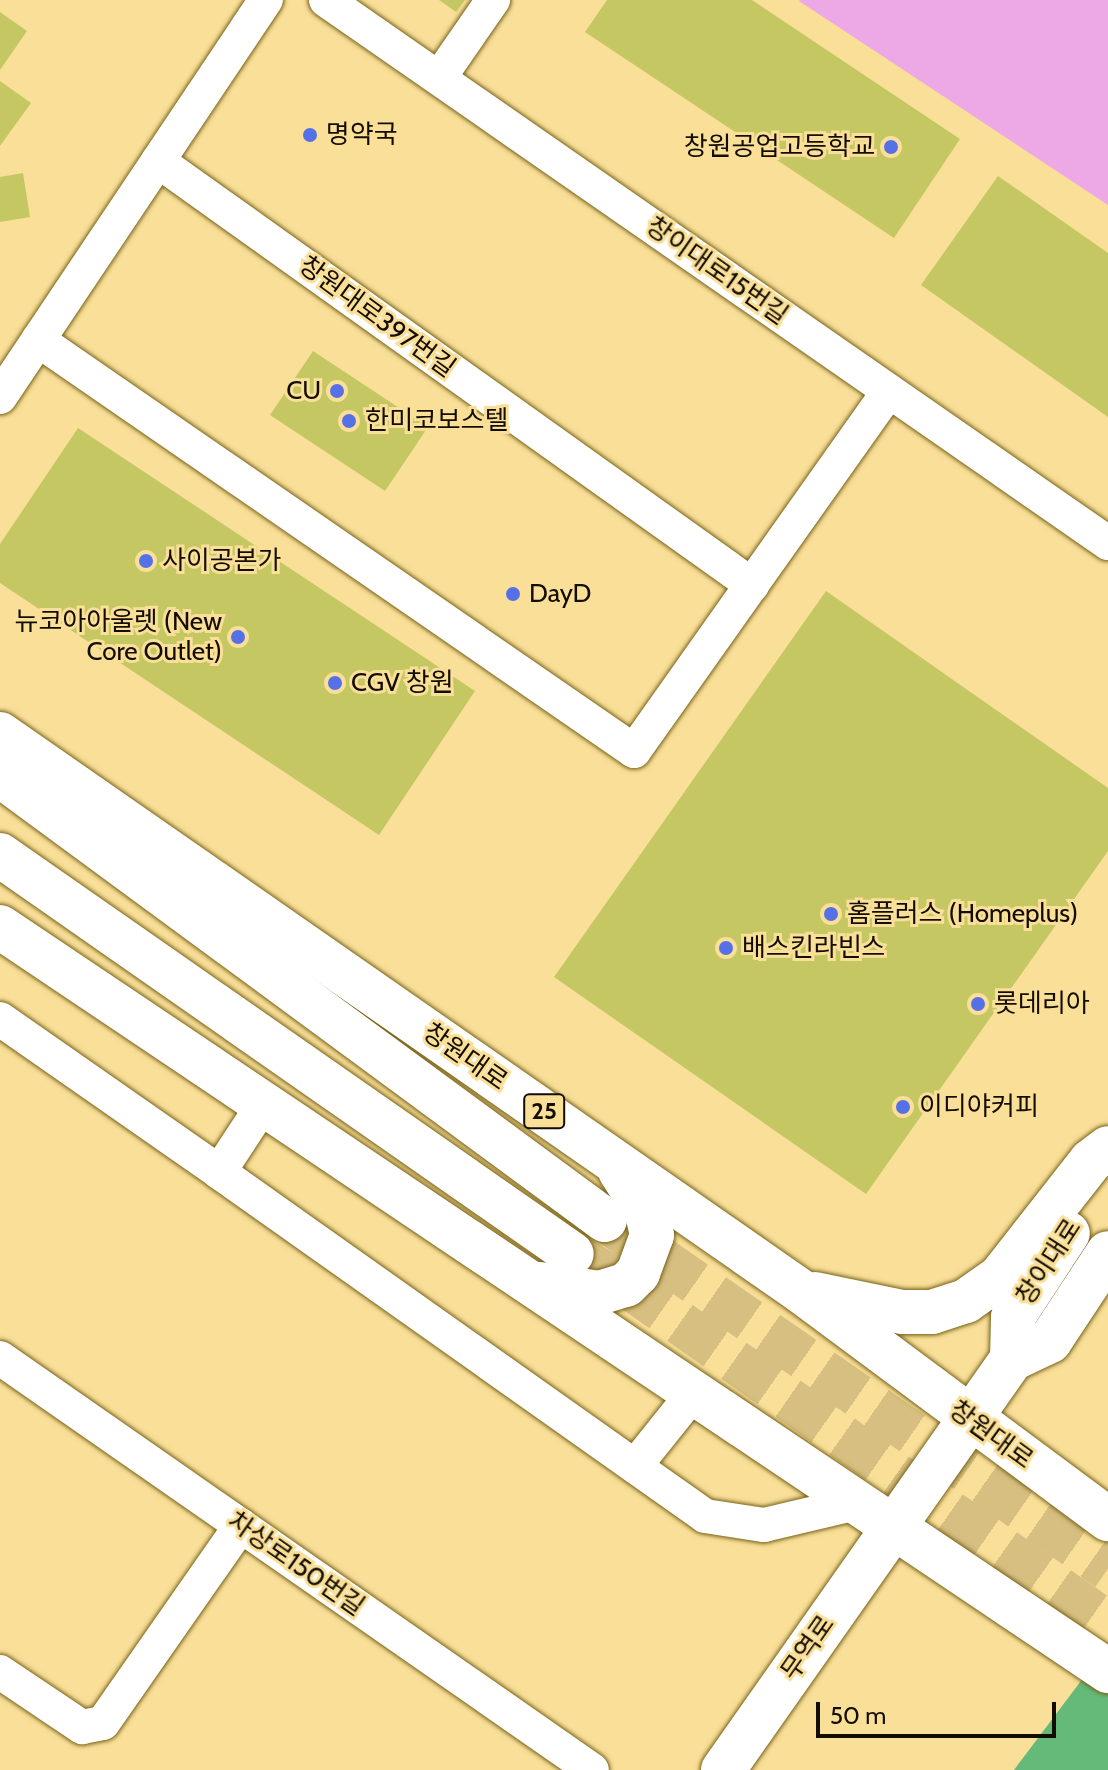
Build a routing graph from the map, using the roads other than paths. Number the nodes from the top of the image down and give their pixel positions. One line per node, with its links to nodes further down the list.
1 (266, 0): 5 (street)
2 (326, 0): 4 (street, 창이대로15번길)
3 (493, 0): 4 (street)
4 (439, 78): 7 (street, 창이대로15번길)
5 (158, 161): 6 (street); 10 (street, 창원대로397번길)
6 (38, 340): 8 (street); 10 (street)
7 (889, 391): 9 (street, 창이대로15번길); 10 (street)
8 (0, 397)
9 (1108, 543)
10 (752, 585)
11 (0, 734): 18 (main road, 창원대로 / 25)
12 (0, 775): 21 (main road)
13 (0, 855): 23 (main road)
14 (0, 927): 16 (main road)
15 (0, 1019): 20 (street)
16 (263, 1105): 20 (street); 24 (main road)
17 (1108, 1148): 25 (main road)
18 (610, 1156): 24 (main road); 25 (main road, 창원대로 / 25)
19 (1108, 1171): 27 (main road, 창이대로)
20 (219, 1172): 30 (street)
21 (605, 1220)
22 (1108, 1253): 27 (main road, 창이대로)
23 (572, 1254)
24 (522, 1280): 28 (main road)
25 (802, 1292): 29 (main road, 창원대로 / 25)
26 (0, 1358): 33 (street, 차상로150번길)
27 (1012, 1359): 29 (main road)
28 (695, 1391): 30 (street); 32 (main road)
29 (970, 1420): 31 (main road, 창원대로 / 25); 32 (main road, 무역로)
30 (635, 1466): 32 (street)
31 (1094, 1509)
32 (878, 1514): 34 (main road); 37 (main road, 무역로)
33 (241, 1525): 35 (street); 36 (street, 차상로150번길)
34 (1108, 1671)
35 (0, 1672)
36 (592, 1770)
37 (723, 1770)

